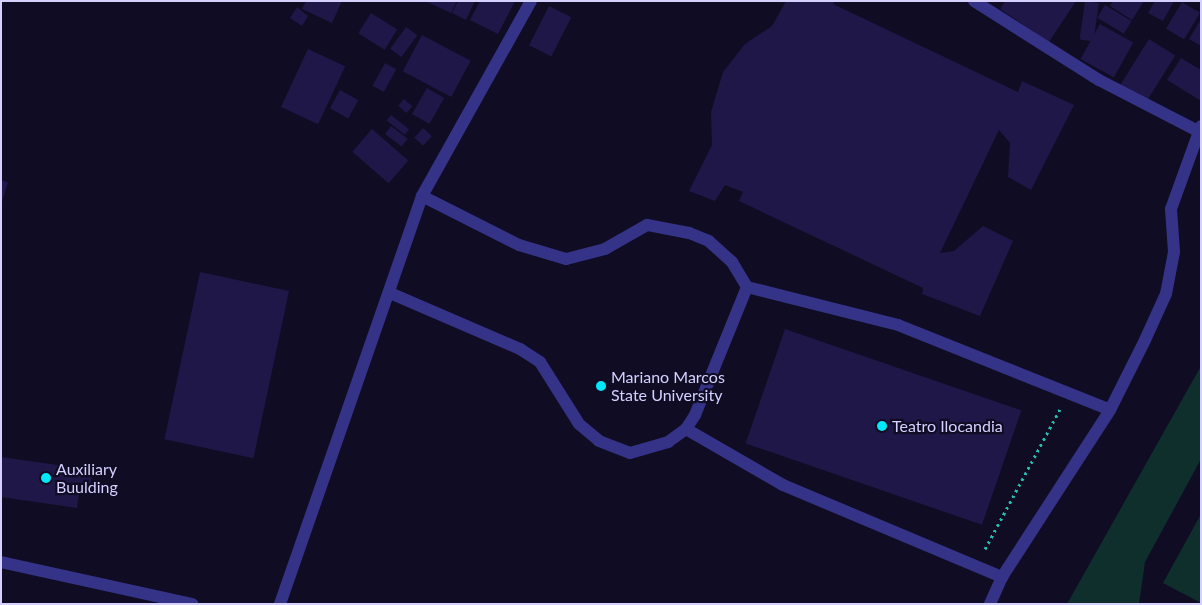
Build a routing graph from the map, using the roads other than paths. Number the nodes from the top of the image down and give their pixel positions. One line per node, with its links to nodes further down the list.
1 (531, 1): 4 (street)
2 (974, 1): 3 (street)
3 (1199, 128): 7 (street)
4 (422, 196): 5 (street); 6 (street)
5 (747, 287): 7 (street); 8 (street)
6 (390, 293): 8 (street); 12 (street)
7 (1110, 410): 10 (street)
8 (686, 429): 10 (street)
9 (1, 562): 11 (street)
10 (1002, 577): 13 (street)
11 (192, 604)
12 (280, 604)
13 (990, 604)

